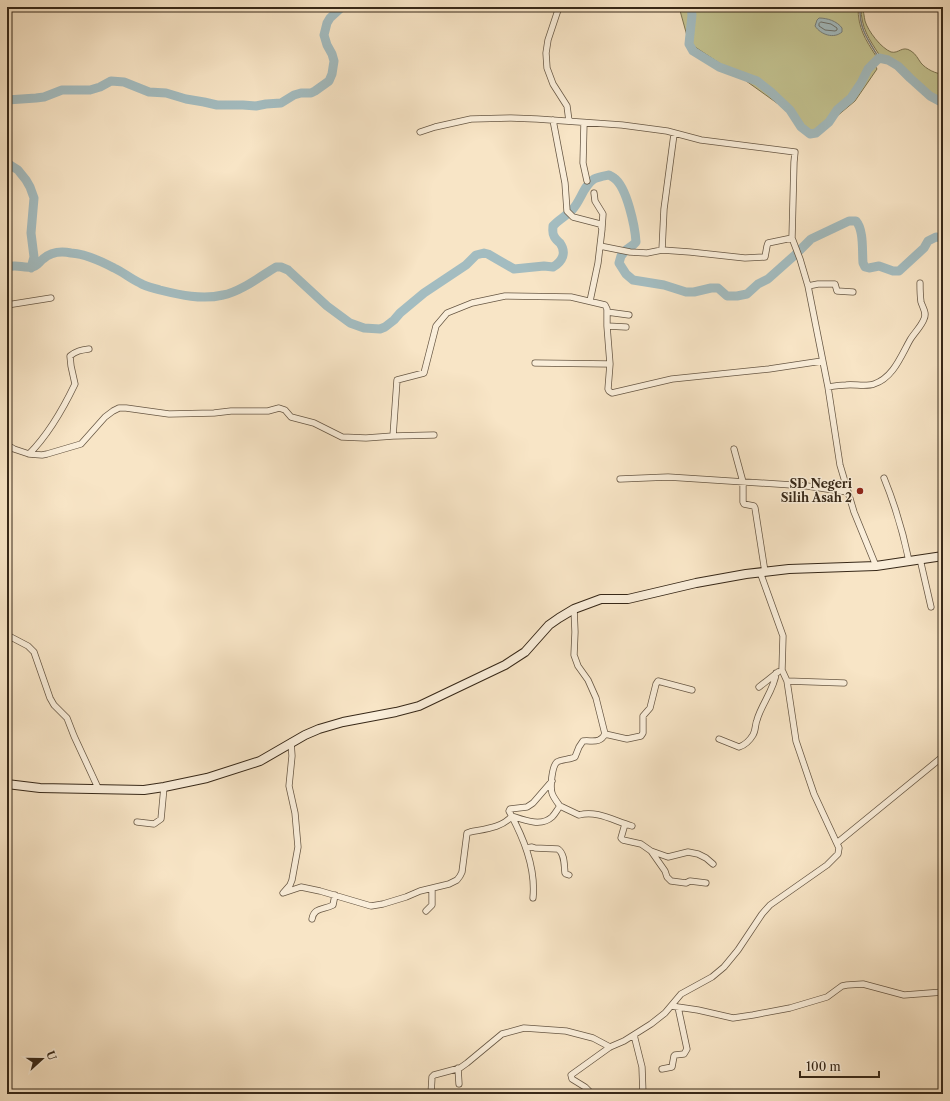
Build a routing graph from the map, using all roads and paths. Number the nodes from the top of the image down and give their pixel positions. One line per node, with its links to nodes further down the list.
1 (559, 7): 3 (street)
2 (553, 120): 3 (street); 5 (street); 9 (street)
3 (569, 121): 4 (street)
4 (584, 123): 6 (street); 7 (street)
5 (420, 132)
6 (674, 134): 10 (street); 12 (street)
7 (587, 180)
8 (594, 193): 9 (street)
9 (602, 229): 11 (street)
10 (792, 238): 12 (street); 14 (street)
11 (600, 246): 12 (street); 17 (street)
12 (662, 250)
13 (920, 283): 27 (street)
14 (808, 286): 15 (street); 24 (street)
15 (853, 292)
16 (51, 298): 18 (street)
17 (590, 301): 19 (street); 29 (street)
18 (7, 305)
19 (607, 312): 20 (street); 21 (street)
20 (629, 315)
21 (607, 326): 22 (street); 26 (street)
22 (626, 327)
23 (89, 349): 32 (street)
24 (822, 361): 26 (street); 27 (street)
25 (535, 363): 26 (street)
26 (610, 364)
27 (828, 387): 36 (street)
28 (434, 435): 29 (street)
29 (393, 436): 32 (street)
30 (7, 445): 32 (street)
31 (734, 449): 35 (street)
32 (29, 454)
33 (884, 478): 39 (street)
34 (620, 479): 35 (street)
35 (743, 482): 36 (street); 41 (street)
36 (847, 492): 40 (street)
37 (943, 556): 38 (street)
38 (920, 559): 39 (street); 42 (street)
39 (909, 560): 40 (street)
40 (876, 566): 41 (street)
41 (763, 572): 43 (street); 45 (street)
42 (931, 607)
43 (574, 609): 51 (street); 53 (street)
44 (7, 635): 58 (street)
45 (782, 670): 46 (street); 47 (street)
46 (776, 674): 49 (street); 52 (street)
47 (787, 681): 48 (street); 64 (street)
48 (844, 683)
49 (759, 687)
50 (692, 690): 51 (street)
51 (605, 734): 55 (street)
52 (719, 739)
53 (291, 742): 57 (street); 69 (street)
54 (941, 758): 64 (street)
55 (552, 781): 59 (street); 60 (street)
56 (7, 784): 58 (street)
57 (164, 787): 58 (street); 61 (street)
58 (100, 790)
59 (560, 806): 60 (street); 62 (street)
60 (512, 816): 65 (street); 72 (street)
61 (137, 822)
62 (625, 824): 63 (street); 66 (street)
63 (632, 826)
64 (837, 843): 78 (street)
65 (526, 848): 68 (street); 74 (street)
66 (651, 851): 67 (street); 70 (street)
67 (713, 864)
68 (569, 875)
69 (292, 880): 71 (street); 71 (street)
70 (706, 883)
71 (301, 888): 73 (street)
72 (432, 889): 73 (street); 75 (street)
73 (335, 895): 76 (street)
74 (533, 898)
75 (426, 911)
76 (312, 920)
77 (943, 992): 79 (street)
78 (671, 1006): 79 (street); 80 (street)
79 (678, 1008): 83 (street)
80 (634, 1034): 81 (street); 87 (street)
81 (610, 1047): 82 (street); 86 (street)
82 (458, 1068): 84 (street); 85 (street)
83 (662, 1069)
84 (460, 1084)
85 (431, 1094)
86 (592, 1094)
87 (643, 1094)

